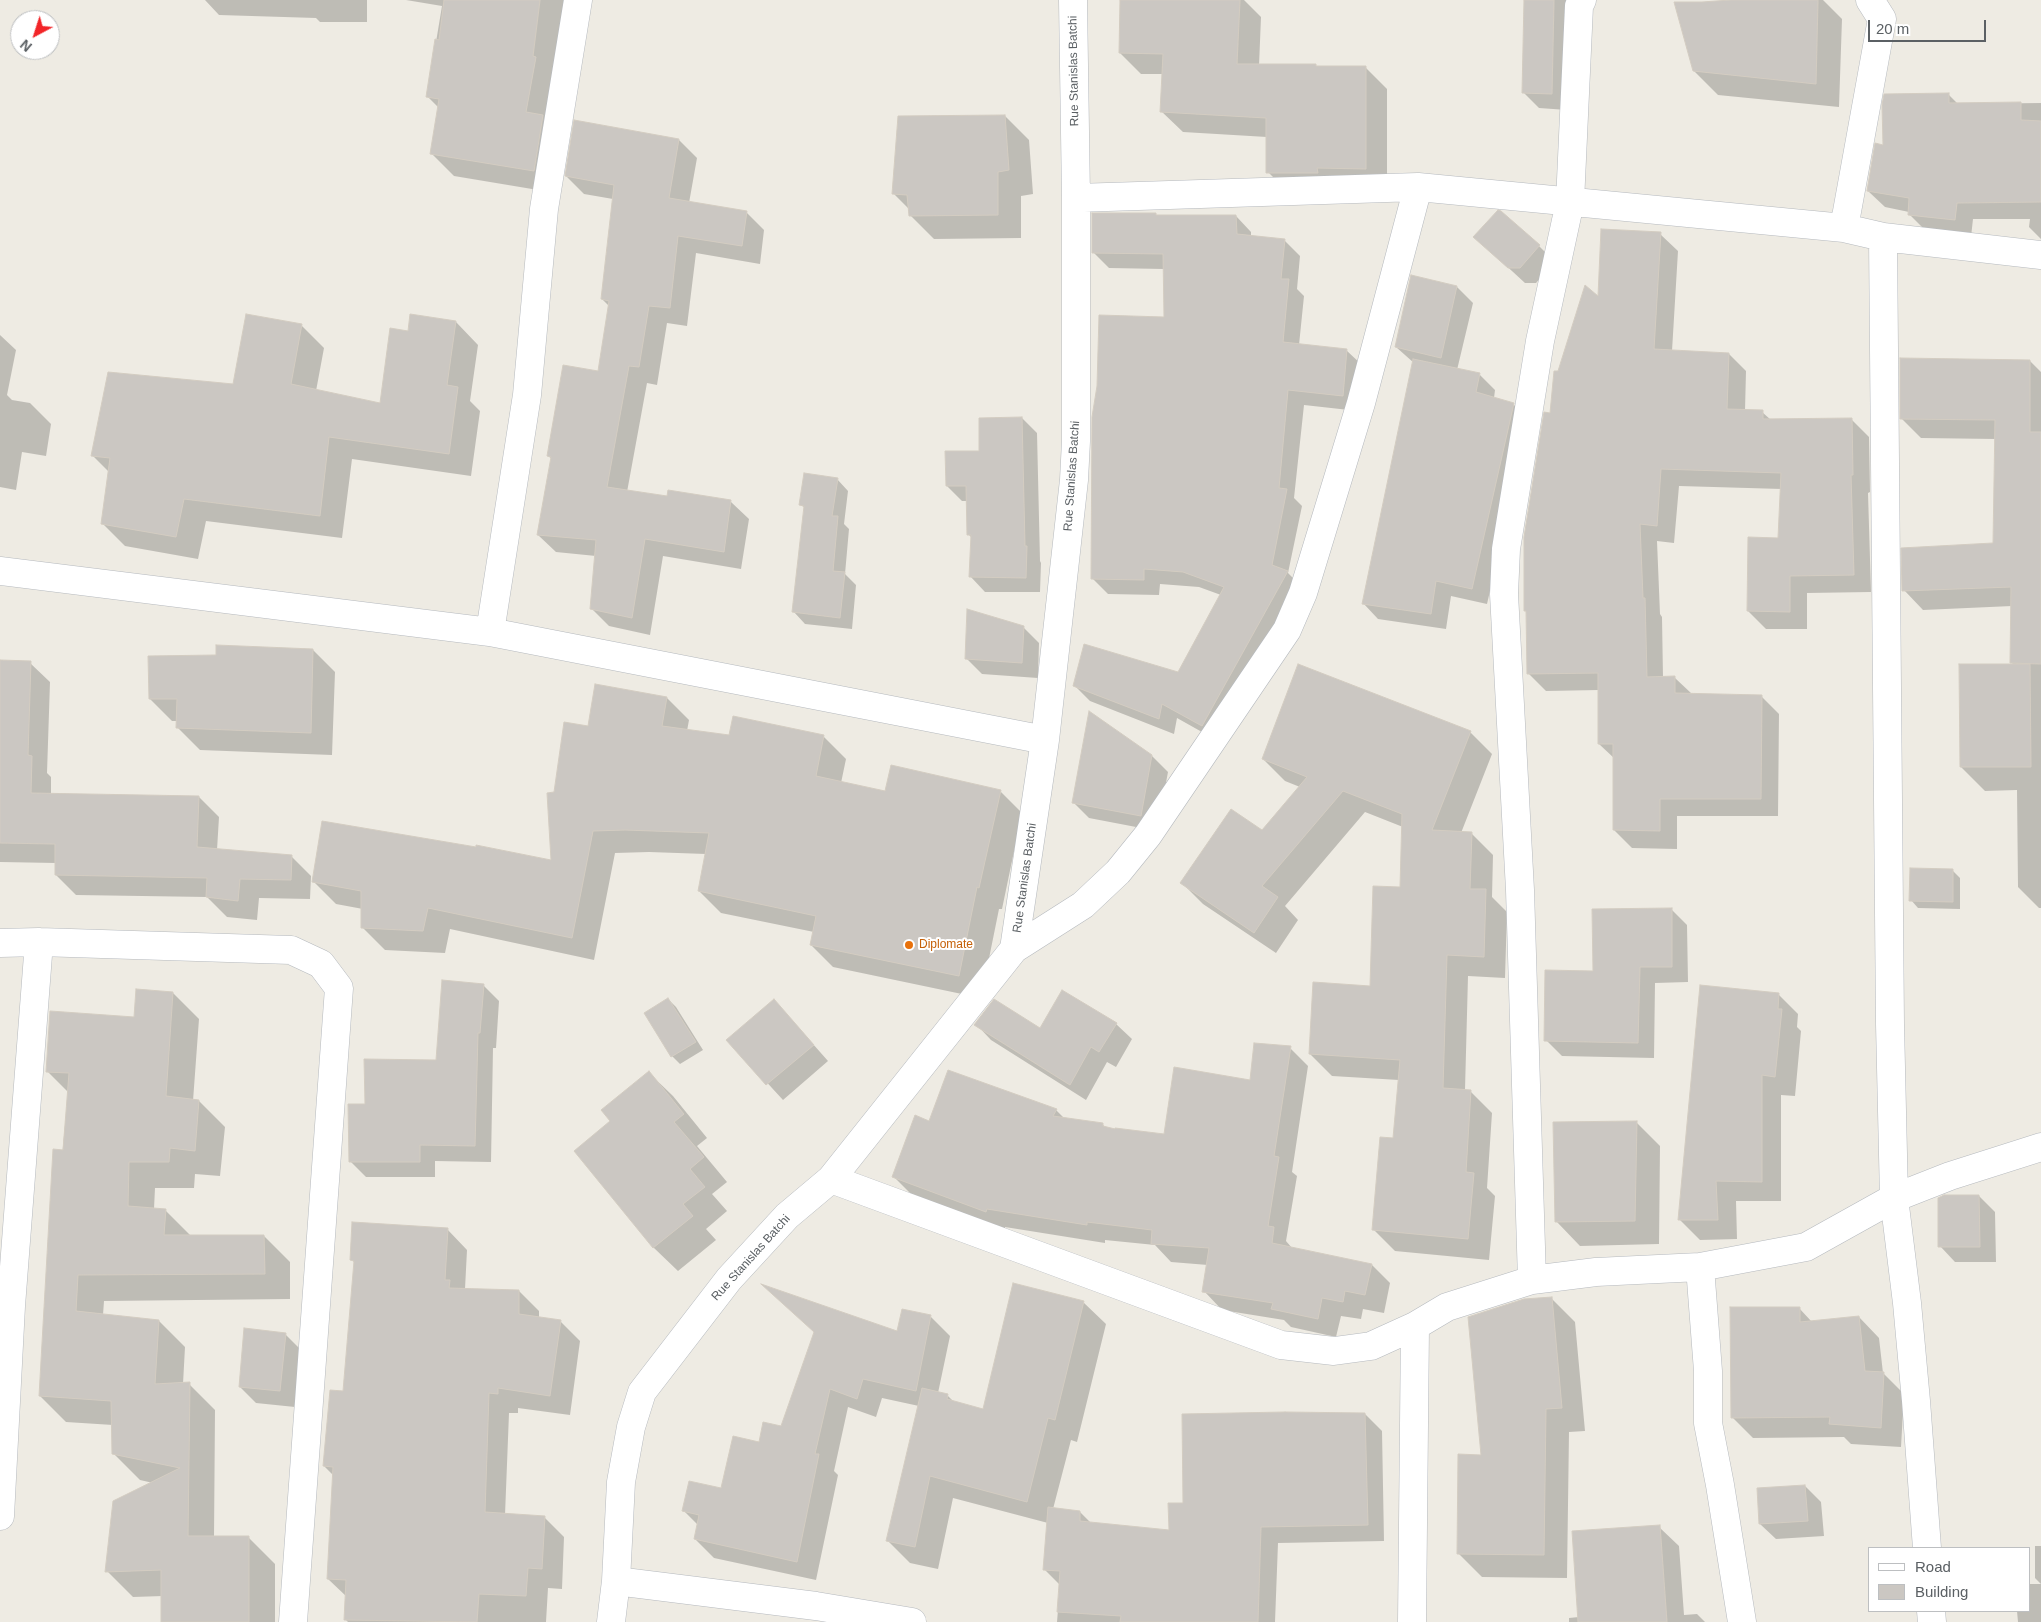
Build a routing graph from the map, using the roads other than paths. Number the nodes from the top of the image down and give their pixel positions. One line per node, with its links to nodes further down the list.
1 (578, 0): 12 (street)
2 (1073, 0): 6 (street, Rue Stanislas Batchi)
3 (1582, 0): 7 (street)
4 (1870, 0): 8 (street)
5 (1418, 187): 6 (street); 7 (street); 16 (street, Rue Stanislas Batchi)
6 (1076, 198): 13 (street, Rue Stanislas Batchi)
7 (1570, 202): 8 (street); 21 (street)
8 (1844, 228): 9 (street)
9 (1883, 237): 10 (street); 19 (street)
10 (2041, 255)
11 (0, 571): 12 (street)
12 (490, 632): 13 (street)
13 (1045, 740): 16 (street, Rue Stanislas Batchi)
14 (40, 942): 15 (street); 23 (street); 26 (street)
15 (0, 943)
16 (1014, 949): 18 (street, Rue Stanislas Batchi)
17 (2041, 1147): 19 (street)
18 (831, 1179): 22 (street); 25 (street, Rue Stanislas Batchi)
19 (1894, 1198): 20 (street); 24 (street)
20 (1700, 1267): 21 (street); 30 (street)
21 (1532, 1280): 22 (street)
22 (1415, 1326): 29 (street)
23 (0, 1516)
24 (1927, 1547)
25 (616, 1581): 27 (street, Rue Stanislas Batchi); 28 (street)
26 (293, 1622)
27 (611, 1622)
28 (912, 1622)
29 (1412, 1622)
30 (1742, 1622)

